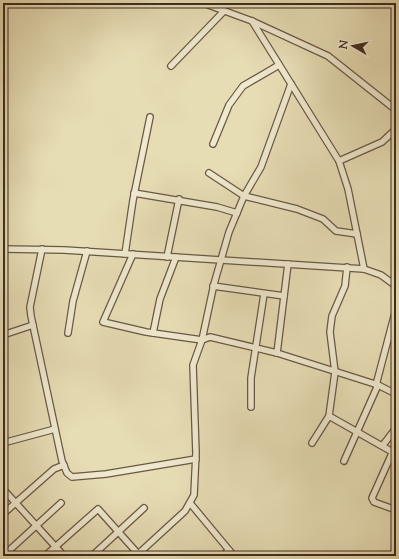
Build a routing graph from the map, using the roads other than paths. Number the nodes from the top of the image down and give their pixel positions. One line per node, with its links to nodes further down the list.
1 (203, 3): 2 (street)
2 (224, 11): 3 (street); 5 (street)
3 (252, 21): 4 (street); 7 (street)
4 (279, 65): 6 (street); 10 (street)
5 (171, 66)
6 (291, 84): 11 (street); 14 (street)
7 (396, 110)
8 (150, 117): 13 (street)
9 (396, 129): 11 (street)
10 (213, 144)
11 (339, 161): 17 (street)
12 (209, 174): 14 (street)
13 (134, 193): 15 (street); 21 (street)
14 (244, 196): 16 (street); 17 (street)
15 (179, 200): 16 (street); 23 (street)
16 (237, 213): 25 (street)
17 (357, 234): 28 (street)
18 (3, 249): 19 (street)
19 (42, 249): 20 (street); 34 (street)
20 (87, 251): 21 (street); 36 (street)
21 (124, 254): 22 (street)
22 (133, 254): 23 (street); 37 (street)
23 (167, 256): 24 (street)
24 (176, 257): 25 (street); 37 (street)
25 (220, 260): 26 (street); 29 (street)
26 (288, 264): 27 (street); 32 (street)
27 (347, 267): 28 (street); 43 (street)
28 (364, 269): 30 (street)
29 (213, 286): 31 (street); 35 (street)
30 (396, 286)
31 (264, 294): 32 (street); 41 (street)
32 (284, 296): 42 (street)
33 (396, 309): 44 (street)
34 (33, 325): 38 (street); 49 (street)
35 (205, 326): 39 (street); 40 (street)
36 (68, 333)
37 (153, 333): 40 (street)
38 (3, 335)
39 (210, 337): 40 (street); 41 (street)
40 (202, 340): 55 (street)
41 (256, 348): 42 (street); 46 (street)
42 (277, 352): 43 (street)
43 (335, 372): 44 (street); 47 (street)
44 (377, 385): 45 (street); 50 (street)
45 (396, 394)
46 (251, 406)
47 (329, 416): 50 (street); 52 (street)
48 (396, 428): 53 (street)
49 (55, 429): 51 (street); 57 (street)
50 (357, 431): 53 (street); 56 (street)
51 (3, 443)
52 (312, 443)
53 (383, 445): 54 (street)
54 (394, 453): 63 (street)
55 (196, 459): 57 (street); 59 (street)
56 (344, 461)
57 (64, 465): 60 (street)
58 (3, 489): 60 (street)
59 (190, 502): 68 (street); 69 (street)
60 (16, 503): 64 (street); 65 (street)
61 (61, 503): 65 (street)
62 (144, 508): 66 (street)
63 (396, 510)
64 (3, 514)
65 (36, 525): 67 (street); 70 (street)
66 (118, 532): 67 (street); 69 (street); 73 (street)
67 (55, 547): 71 (street); 72 (street)
68 (229, 550): 74 (street); 75 (street)
69 (138, 555)
70 (4, 556)
71 (45, 556)
72 (64, 556)
73 (92, 556)
74 (222, 556)
75 (234, 556)

